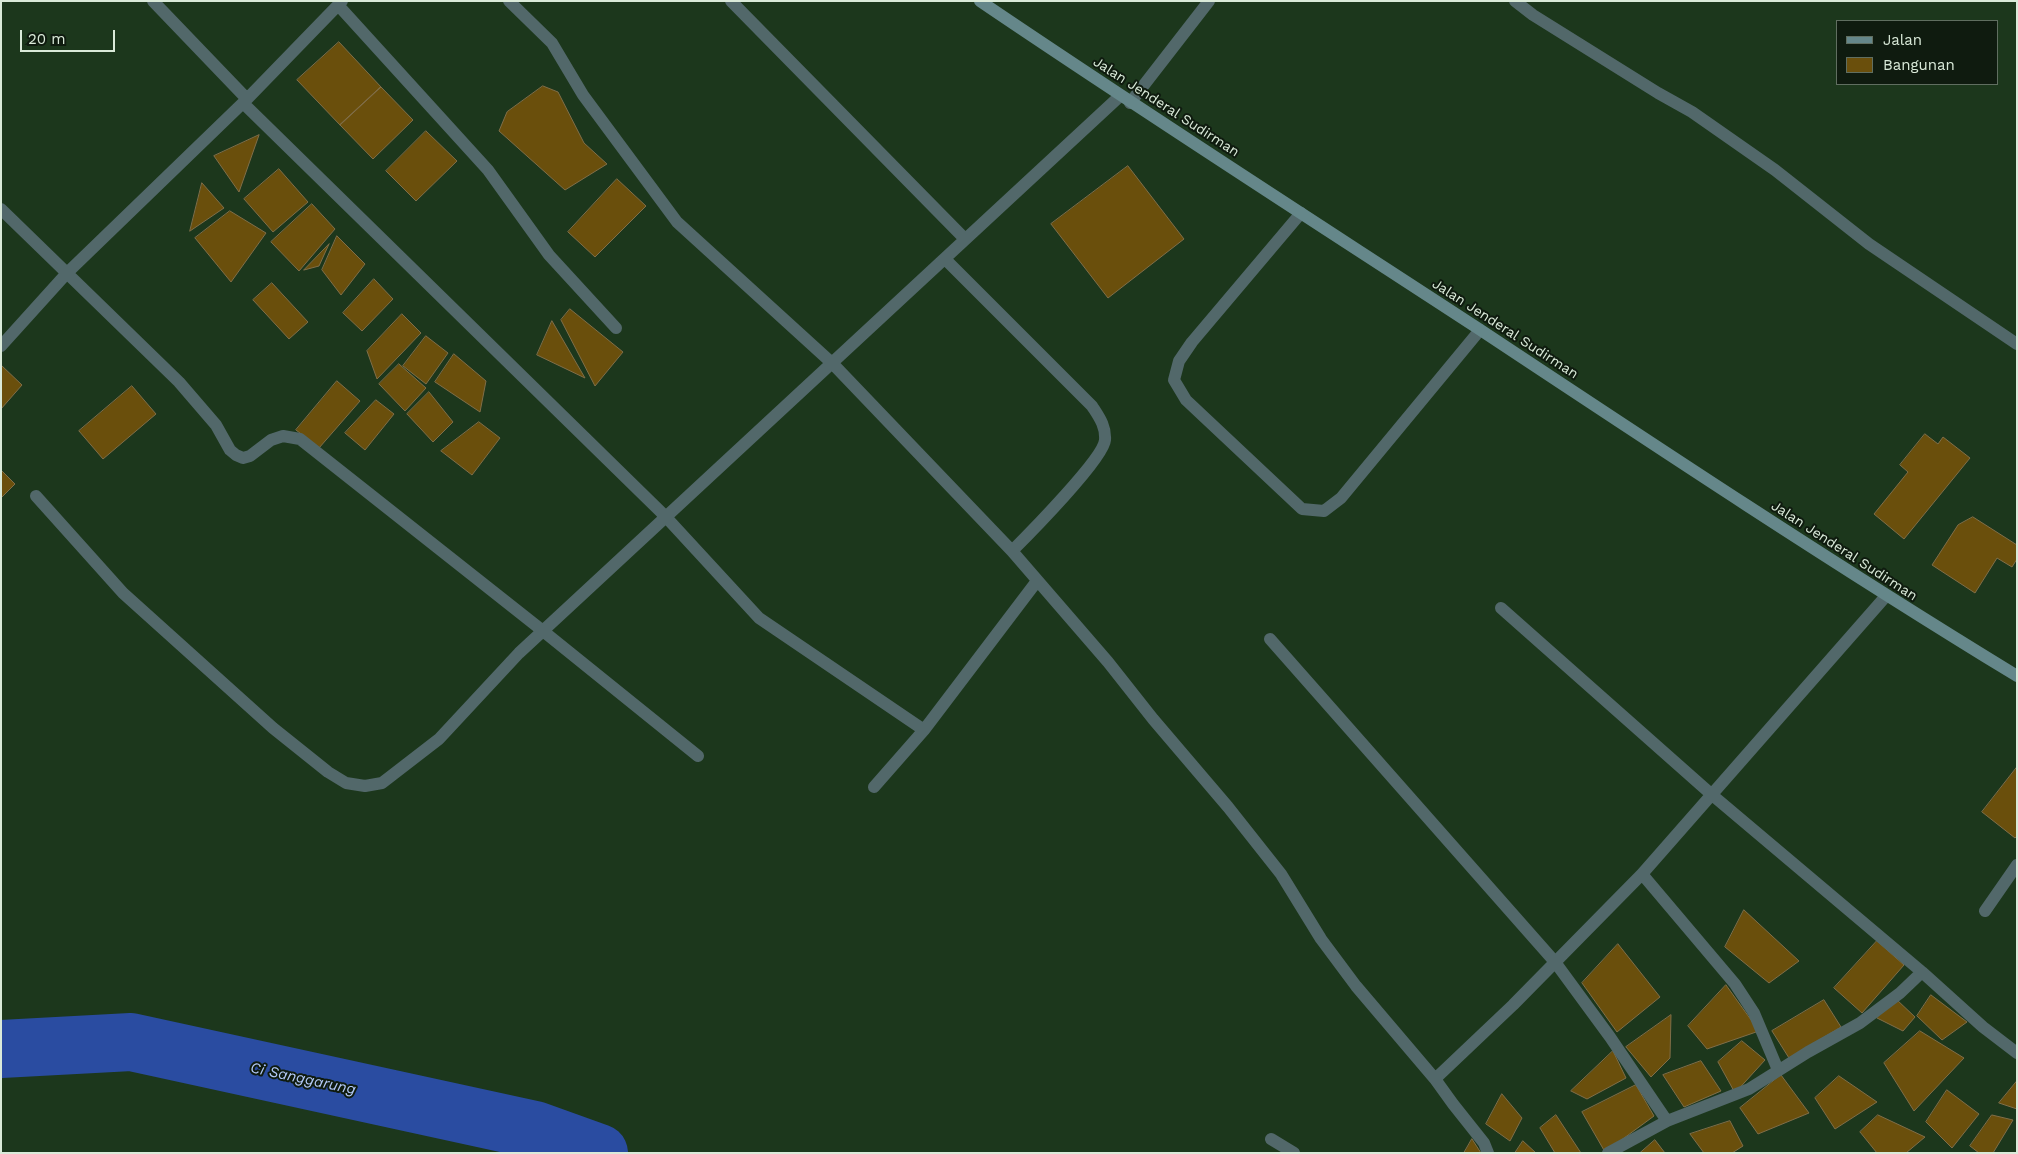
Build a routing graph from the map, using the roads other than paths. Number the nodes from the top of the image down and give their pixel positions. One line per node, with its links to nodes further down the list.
1 (153, 1): 9 (street)
2 (509, 1): 19 (street)
3 (730, 1): 12 (street)
4 (980, 1): 8 (main road, Jalan Jenderal Sudirman)
5 (1209, 1): 8 (street)
6 (1515, 1): 17 (street)
7 (340, 3): 9 (street); 15 (street)
8 (1125, 99): 11 (main road, Jalan Jenderal Sudirman); 12 (street)
9 (245, 101): 14 (street); 21 (street)
10 (1, 209): 14 (street)
11 (1301, 213): 16 (main road, Jalan Jenderal Sudirman); 16 (street)
12 (966, 239): 13 (street)
13 (945, 259): 19 (street); 22 (street)
14 (67, 273): 18 (street); 26 (street)
15 (616, 328)
16 (1480, 330): 24 (main road, Jalan Jenderal Sudirman)
17 (2017, 344)
18 (1, 346)
19 (833, 364): 21 (street); 22 (street)
20 (36, 496): 26 (street)
21 (665, 516): 26 (street); 29 (street)
22 (1012, 551): 23 (street)
23 (1036, 581): 29 (street); 40 (street)
24 (1886, 596): 28 (main road, Jalan Jenderal Sudirman); 32 (street)
25 (1501, 608): 32 (street)
26 (543, 631): 30 (street)
27 (1270, 639): 36 (street)
28 (2017, 676)
29 (924, 730): 31 (street)
30 (698, 756)
31 (874, 787)
32 (1711, 794): 34 (street); 37 (street)
33 (2017, 865): 35 (street)
34 (1642, 874): 36 (street); 39 (street)
35 (1985, 911)
36 (1555, 962): 40 (street); 41 (street)
37 (1924, 973): 38 (street); 39 (street)
38 (2017, 1053)
39 (1778, 1070): 41 (street)
40 (1436, 1079): 44 (street)
41 (1667, 1121): 45 (street)
42 (1272, 1139): 43 (street)
43 (1294, 1153)
44 (1488, 1153)
45 (1608, 1153)

